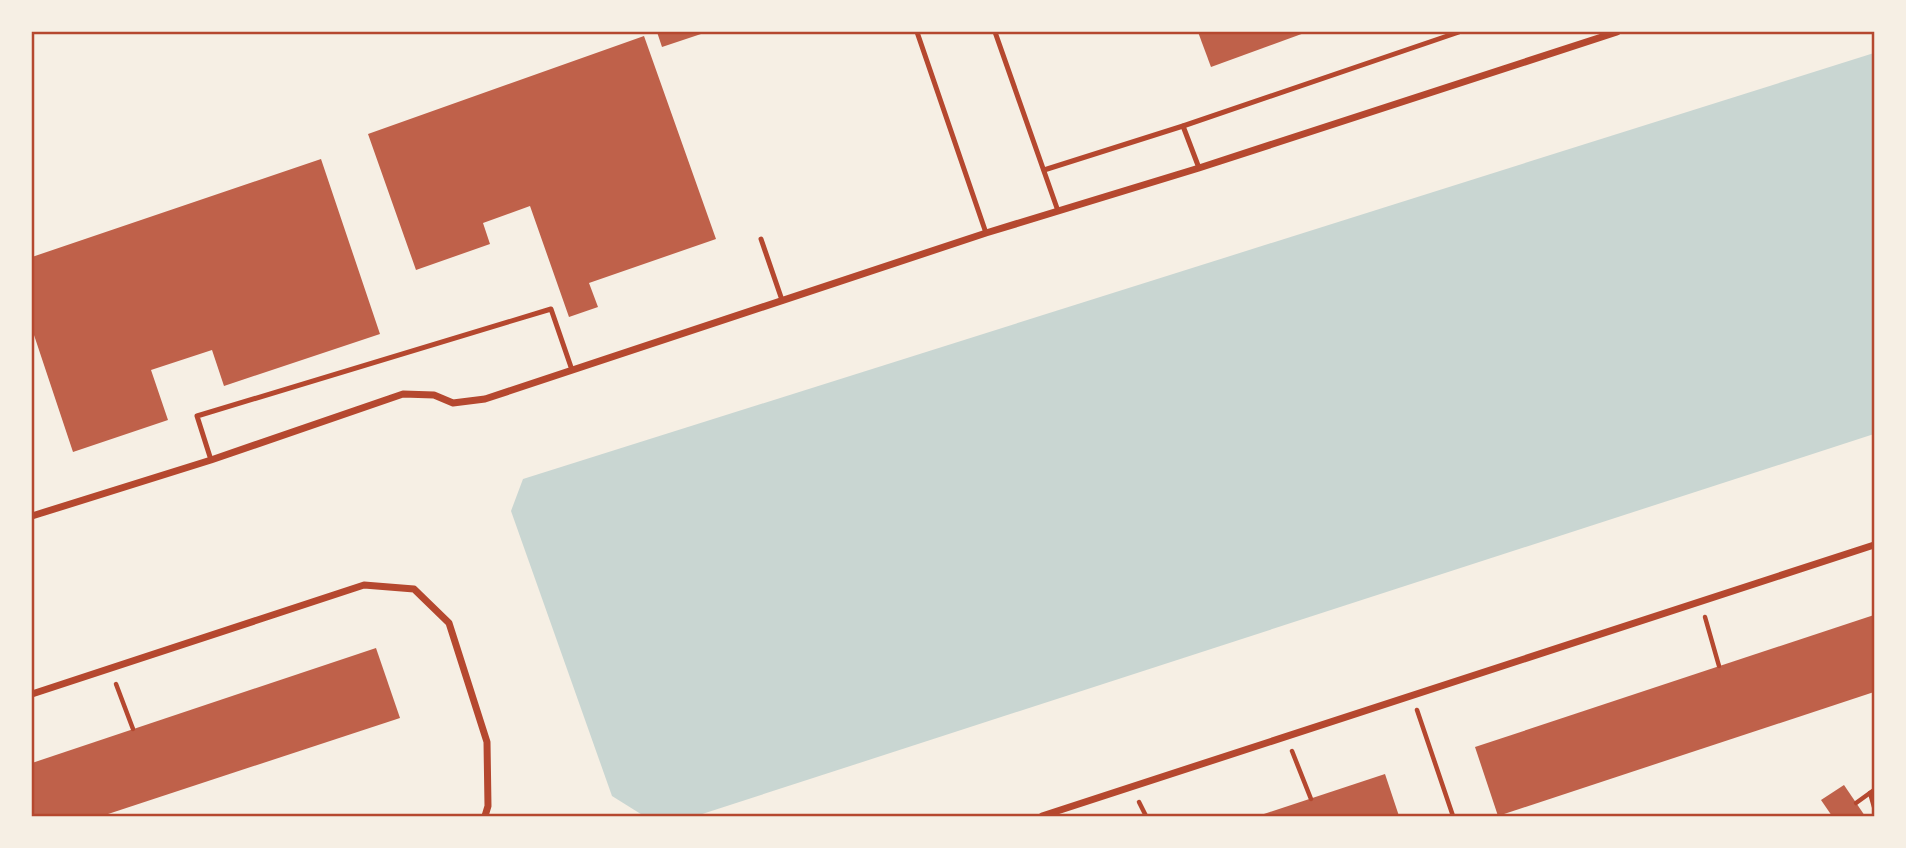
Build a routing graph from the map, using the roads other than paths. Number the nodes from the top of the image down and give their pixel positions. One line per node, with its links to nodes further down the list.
1 (917, 32): 9 (lane)
2 (995, 32): 7 (lane)
3 (1459, 32): 5 (lane)
4 (1618, 32): 6 (street)
5 (1183, 127): 6 (lane); 7 (lane)
6 (1199, 169): 8 (street)
7 (1044, 170): 8 (lane)
8 (1058, 211): 9 (street)
9 (986, 233): 11 (street)
10 (761, 239): 11 (lane)
11 (782, 300): 12 (street)
12 (572, 370): 13 (street); 13 (lane)
13 (211, 460): 14 (street)
14 (32, 516)
15 (1874, 545): 18 (street)
16 (32, 694): 17 (street)
17 (485, 817)
18 (1042, 817)

